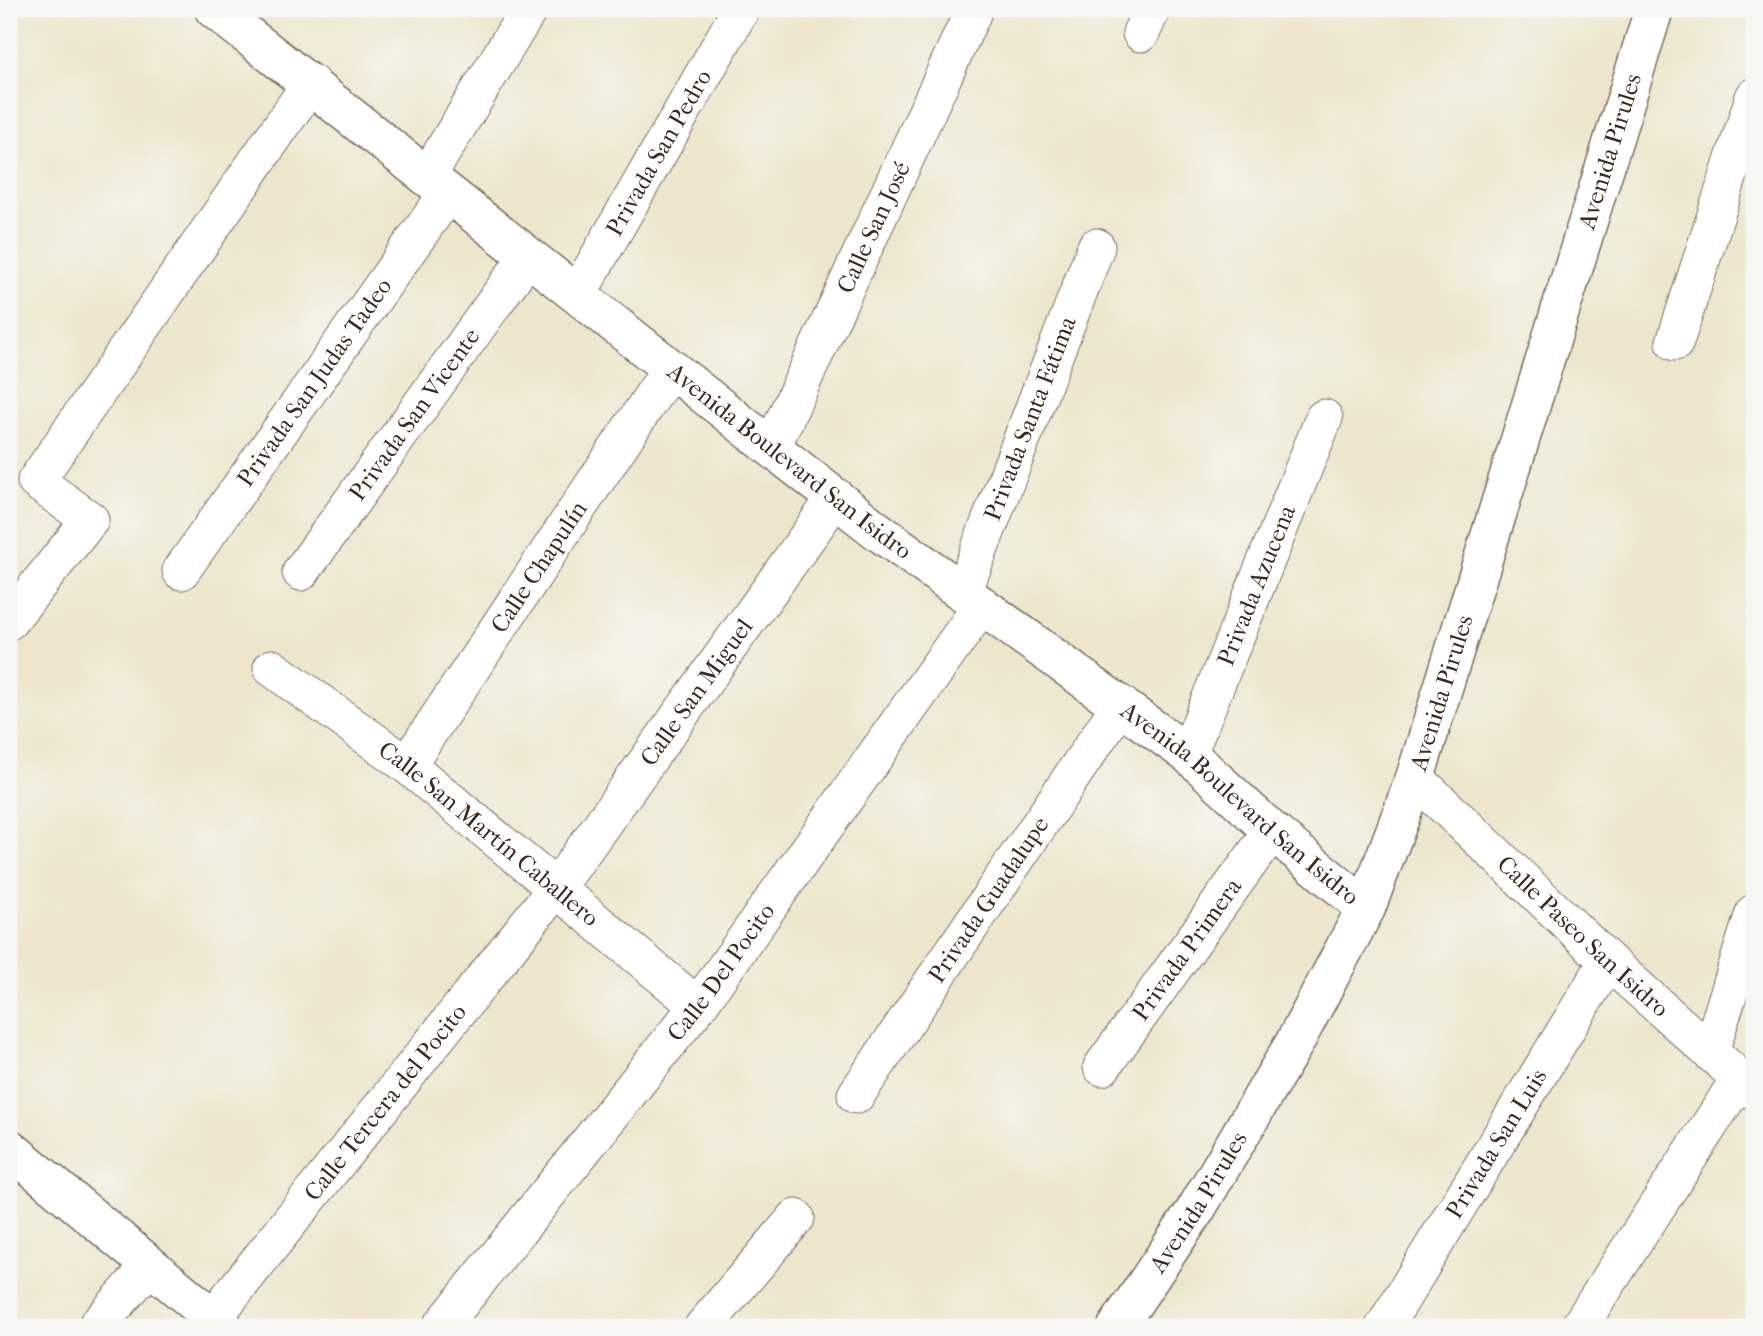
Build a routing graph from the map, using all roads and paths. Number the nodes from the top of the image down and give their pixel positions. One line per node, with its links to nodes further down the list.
1 (214, 9): 6 (main road, Avenida Boulevard San Isidro)
2 (529, 9): 8 (street)
3 (741, 9): 11 (street, Privada San Pedro)
4 (972, 9): 15 (street, Calle San José)
5 (1654, 9): 25 (main road, Avenida Pirules)
6 (311, 83): 8 (main road, Avenida Boulevard San Isidro); 20 (street)
7 (1754, 97): 12 (street)
8 (437, 185): 10 (main road, Avenida Boulevard San Isidro); 17 (street, Privada San Judas Tadeo)
9 (1096, 247): 19 (street, Privada Santa Fátima)
10 (528, 257): 11 (main road, Avenida Boulevard San Isidro); 18 (street, Privada San Vicente)
11 (577, 295): 13 (main road, Avenida Boulevard San Isidro)
12 (1675, 342)
13 (671, 368): 15 (main road, Avenida Boulevard San Isidro); 24 (street, Calle Chapulín)
14 (1324, 418): 23 (street, Privada Azucena)
15 (772, 447): 16 (main road, Avenida Boulevard San Isidro)
16 (836, 498): 19 (main road, Avenida Boulevard San Isidro); 27 (street, Calle San Miguel)
17 (181, 571)
18 (300, 572)
19 (972, 598): 22 (main road, Avenida Boulevard San Isidro); 31 (street, Calle Del Pocito)
20 (9, 621)
21 (272, 668): 24 (street, Calle San Martín Caballero)
22 (1121, 704): 23 (main road, Avenida Boulevard San Isidro); 35 (street, Privada Guadalupe)
23 (1188, 754): 26 (main road, Avenida Boulevard San Isidro)
24 (407, 765): 27 (street, Calle San Martín Caballero)
25 (1415, 778): 28 (main road, Avenida Pirules); 30 (street, Calle Paseo San Isidro)
26 (1272, 831): 28 (main road, Avenida Boulevard San Isidro); 33 (street, Privada Primera)
27 (557, 887): 31 (street, Calle San Martín Caballero); 39 (street, Calle Tercera del Pocito)
28 (1366, 908): 43 (main road, Avenida Pirules)
29 (1754, 913): 32 (street)
30 (1608, 961): 32 (street, Calle Paseo San Isidro); 44 (street, Privada San Luis)
31 (698, 1006): 41 (street, Calle Del Pocito)
32 (1710, 1052): 34 (street, Calle Paseo San Isidro)
33 (1102, 1068)
34 (1747, 1085): 45 (street)
35 (856, 1095)
36 (9, 1148): 38 (main road)
37 (796, 1218): 42 (street)
38 (149, 1267): 39 (main road); 40 (street)
39 (218, 1322)
40 (96, 1327)
41 (442, 1327)
42 (703, 1327)
43 (1117, 1327)
44 (1384, 1327)
45 (1579, 1327)

